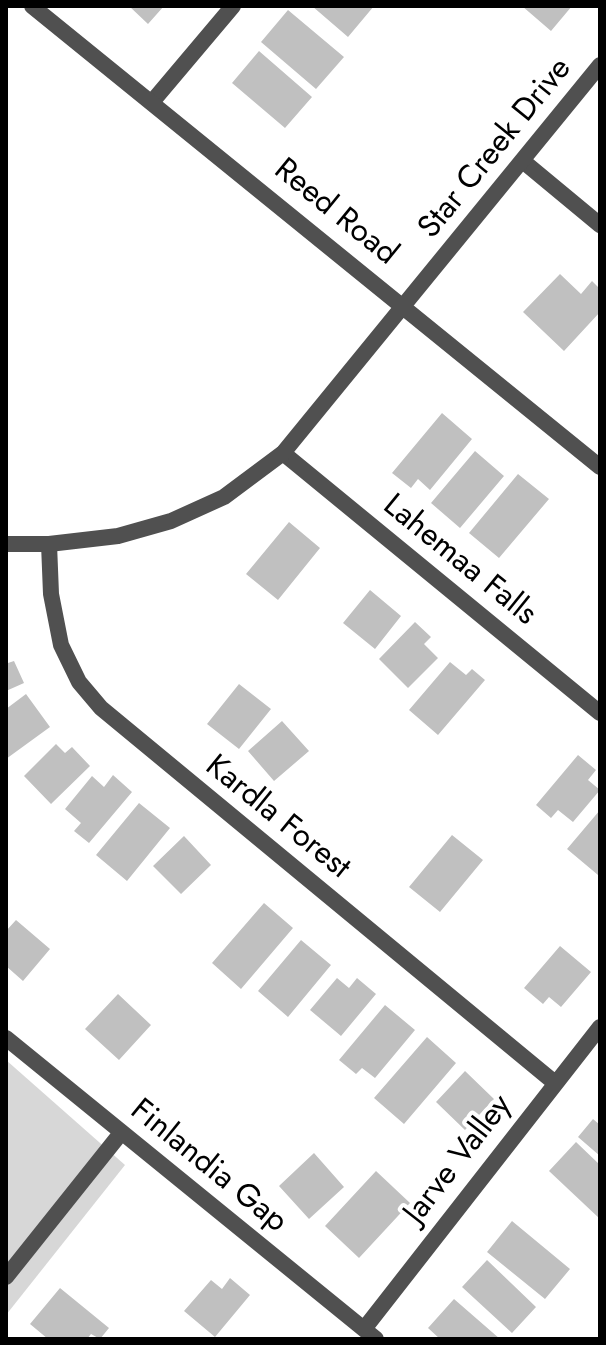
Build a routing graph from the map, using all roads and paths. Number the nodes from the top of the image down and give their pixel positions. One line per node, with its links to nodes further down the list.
1 (32, 6): 4 (street, Reed Road)
2 (233, 6): 4 (street)
3 (600, 65): 5 (street, Star Creek Drive)
4 (152, 102): 7 (street, Reed Road)
5 (524, 162): 6 (street); 7 (street, Star Creek Drive)
6 (600, 225)
7 (404, 305): 8 (street, Star Creek Drive); 9 (street, Reed Road)
8 (283, 453): 11 (street, Star Creek Drive); 12 (street, Lahemaa Falls)
9 (600, 467)
10 (6, 544): 11 (street, Star Creek Drive)
11 (49, 544): 15 (street, Kardla Forest)
12 (600, 713)
13 (600, 1027): 15 (street, Jarve Valley)
14 (8, 1044): 16 (street, Finlandia Gap)
15 (555, 1083): 18 (street, Jarve Valley)
16 (121, 1133): 17 (street); 18 (street, Finlandia Gap)
17 (6, 1277)
18 (370, 1334)

